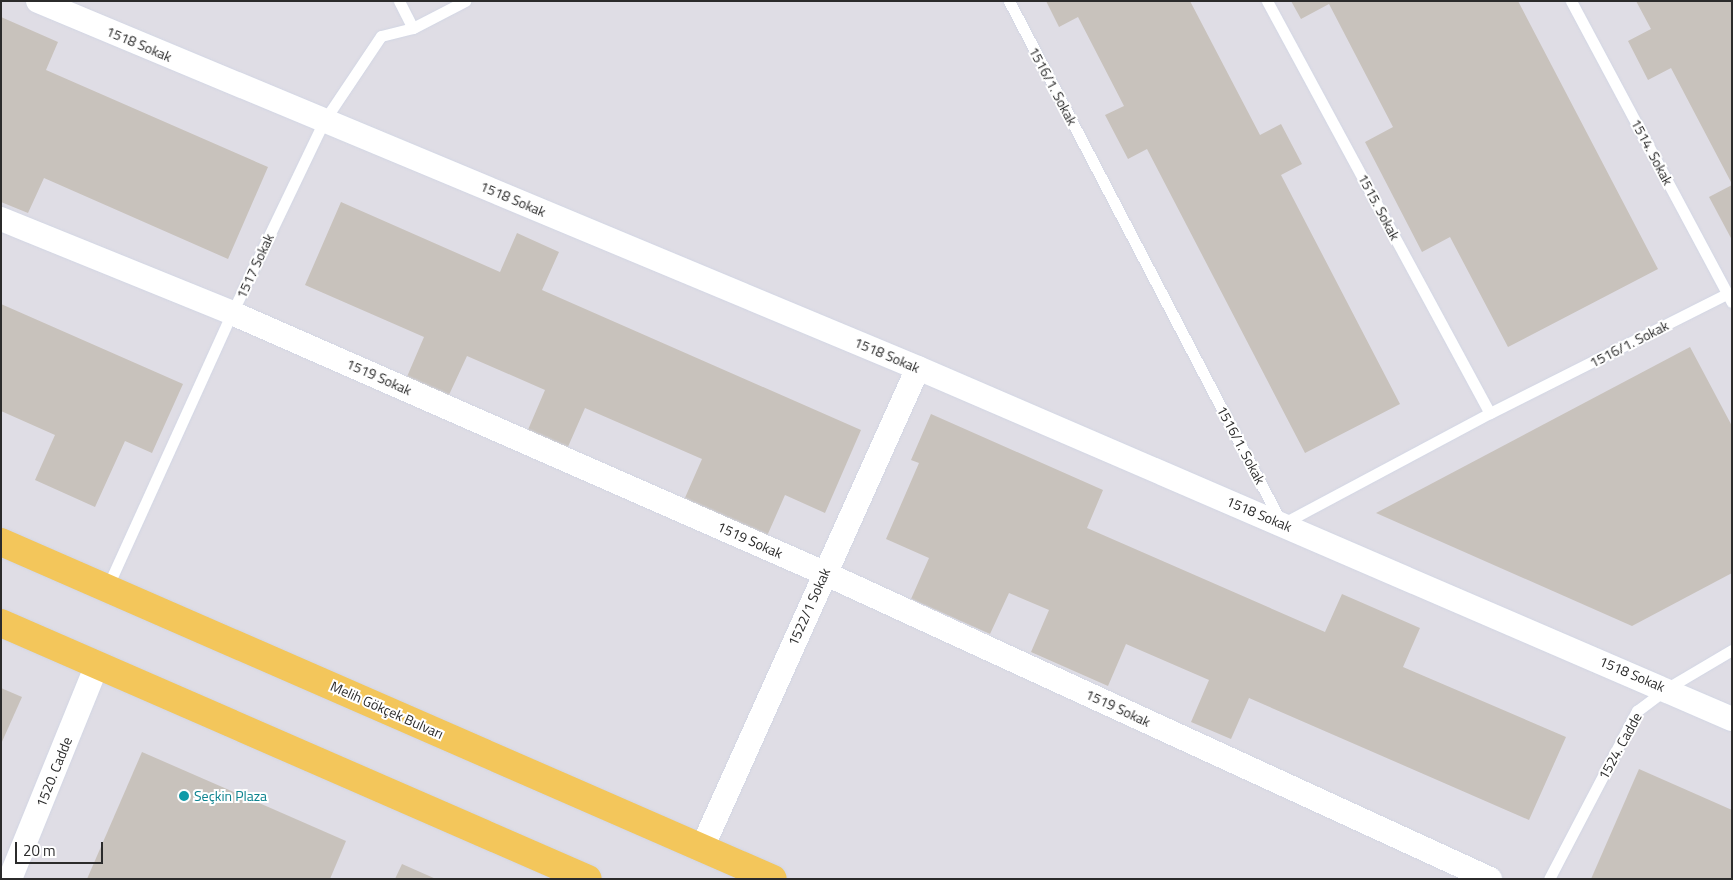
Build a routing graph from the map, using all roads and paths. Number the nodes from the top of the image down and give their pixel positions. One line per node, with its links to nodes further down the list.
1 (38, 1): 8 (street, 1518 Sokak)
2 (399, 1): 7 (lane)
3 (465, 1): 7 (lane, 1517 Sokak)
4 (1009, 1): 14 (lane, 1516/1. Sokak)
5 (1267, 1): 13 (lane, 1515. Sokak)
6 (1572, 1): 10 (lane, 1514. Sokak)
7 (413, 28): 8 (lane, 1517 Sokak)
8 (324, 121): 11 (lane, 1517 Sokak); 12 (street, 1518 Sokak)
9 (1, 220): 11 (street, 1519 Sokak)
10 (1730, 298): 13 (lane, 1516/1. Sokak)
11 (232, 313): 16 (street, 1519 Sokak); 17 (lane, 1517 Sokak)
12 (918, 368): 14 (street, 1518 Sokak); 16 (street, 1522/1 Sokak)
13 (1490, 413): 14 (lane, 1516/1. Sokak)
14 (1282, 524): 21 (street, 1518 Sokak)
15 (1, 542): 17 (main road, Melih Gökçek Bulvarı)
16 (824, 573): 23 (street, 1522/1 Sokak); 27 (street, 1519 Sokak)
17 (107, 588): 23 (main road, Melih Gökçek Bulvarı)
18 (1, 623): 20 (main road)
19 (1732, 650): 21 (lane, 1524. Cadde)
20 (98, 665): 24 (street, 1520. Cadde); 25 (main road)
21 (1666, 689): 22 (street, 1518 Sokak); 28 (lane, 1524. Cadde)
22 (1732, 718)
23 (702, 848): 26 (main road, Melih Gökçek Bulvarı)
24 (10, 879)
25 (588, 879)
26 (773, 879)
27 (1490, 879)
28 (1549, 879)

